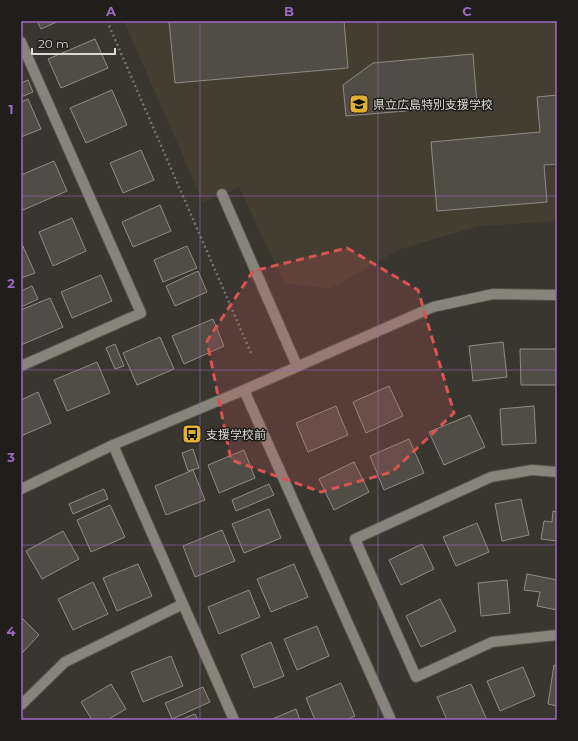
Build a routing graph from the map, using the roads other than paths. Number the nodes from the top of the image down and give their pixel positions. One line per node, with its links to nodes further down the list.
1 (21, 42): 4 (street)
2 (222, 194): 5 (street)
3 (557, 295): 5 (street)
4 (21, 366)
5 (297, 366): 6 (street)
6 (244, 390): 7 (street); 14 (street)
7 (113, 445): 9 (street); 10 (street)
8 (557, 472): 11 (street)
9 (21, 489)
10 (183, 604): 12 (street); 13 (street)
11 (557, 635)
12 (21, 705)
13 (234, 720)
14 (391, 720)

